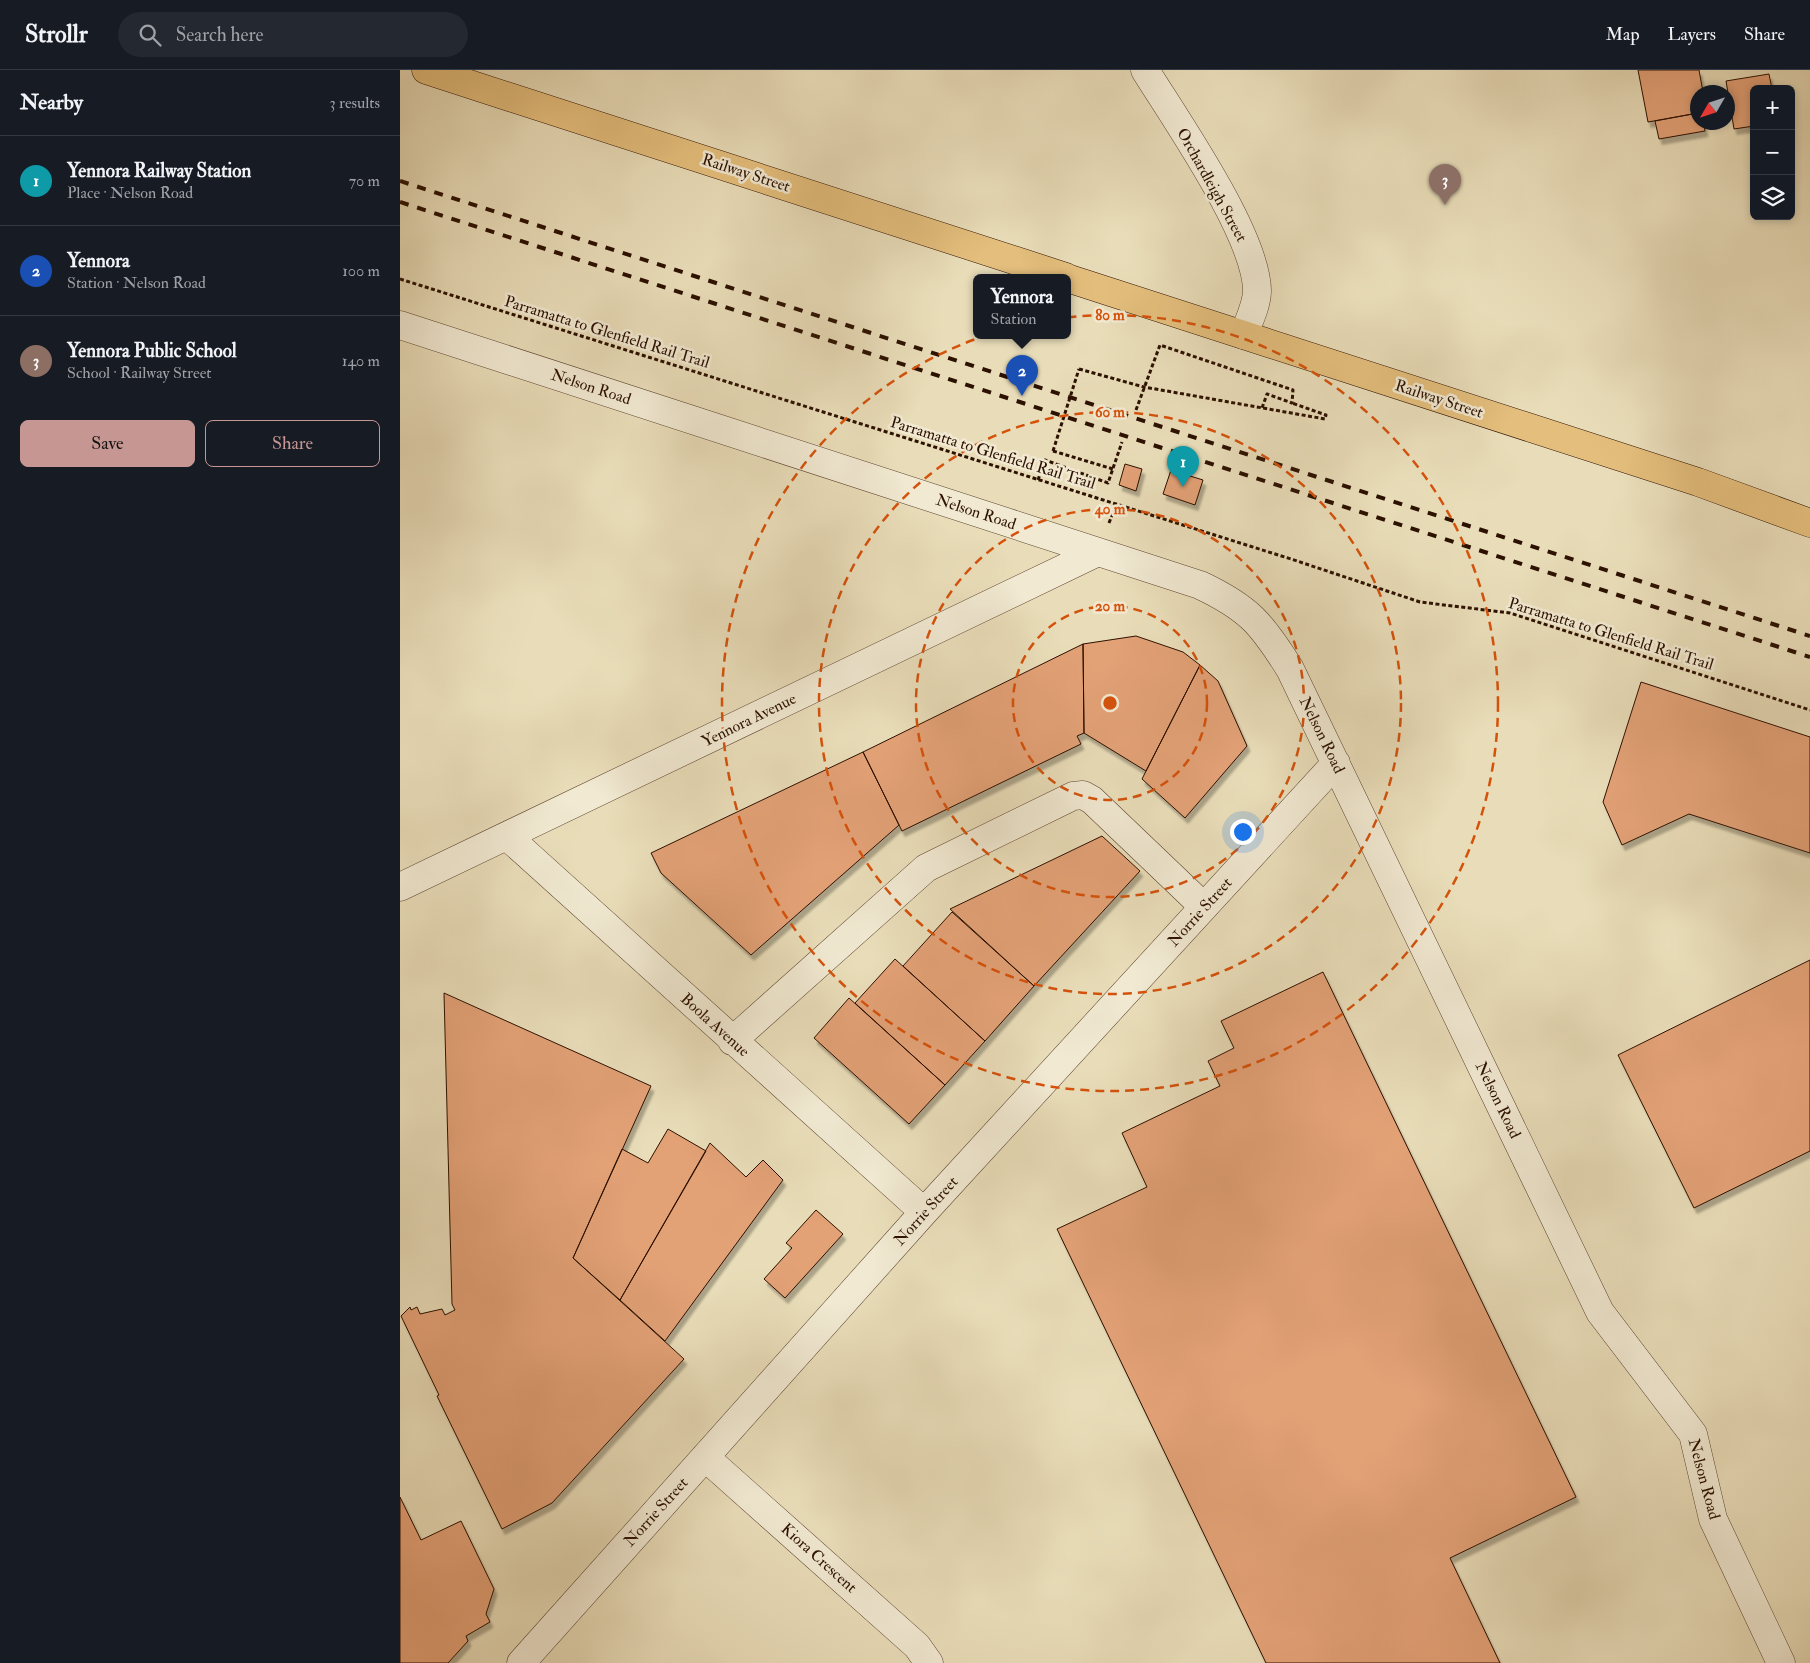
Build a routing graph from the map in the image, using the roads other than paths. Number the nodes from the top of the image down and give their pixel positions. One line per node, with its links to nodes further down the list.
1 (426, 70): 3 (main road, Railway Street)
2 (1145, 70): 6 (street, Orchardleigh Street)
3 (1057, 274)
4 (1071, 279): 6 (main road, Railway Street)
5 (400, 325): 8 (street, Nelson Road)
6 (1244, 335): 7 (main road, Railway Street)
7 (1810, 523)
8 (1098, 552): 9 (street, Nelson Road); 10 (street, Yennora Avenue)
9 (1336, 763): 12 (street, Norrie Street); 18 (street, Nelson Road)
10 (508, 837): 11 (street, Yennora Avenue); 13 (street, Boola Avenue)
11 (400, 887)
12 (1204, 907): 13 (street); 14 (street, Norrie Street)
13 (732, 1041): 14 (street, Boola Avenue)
14 (924, 1212): 15 (street, Norrie Street)
15 (705, 1457): 16 (street, Norrie Street); 17 (street, Kiora Crescent)
16 (522, 1663)
17 (929, 1663)
18 (1781, 1663)

